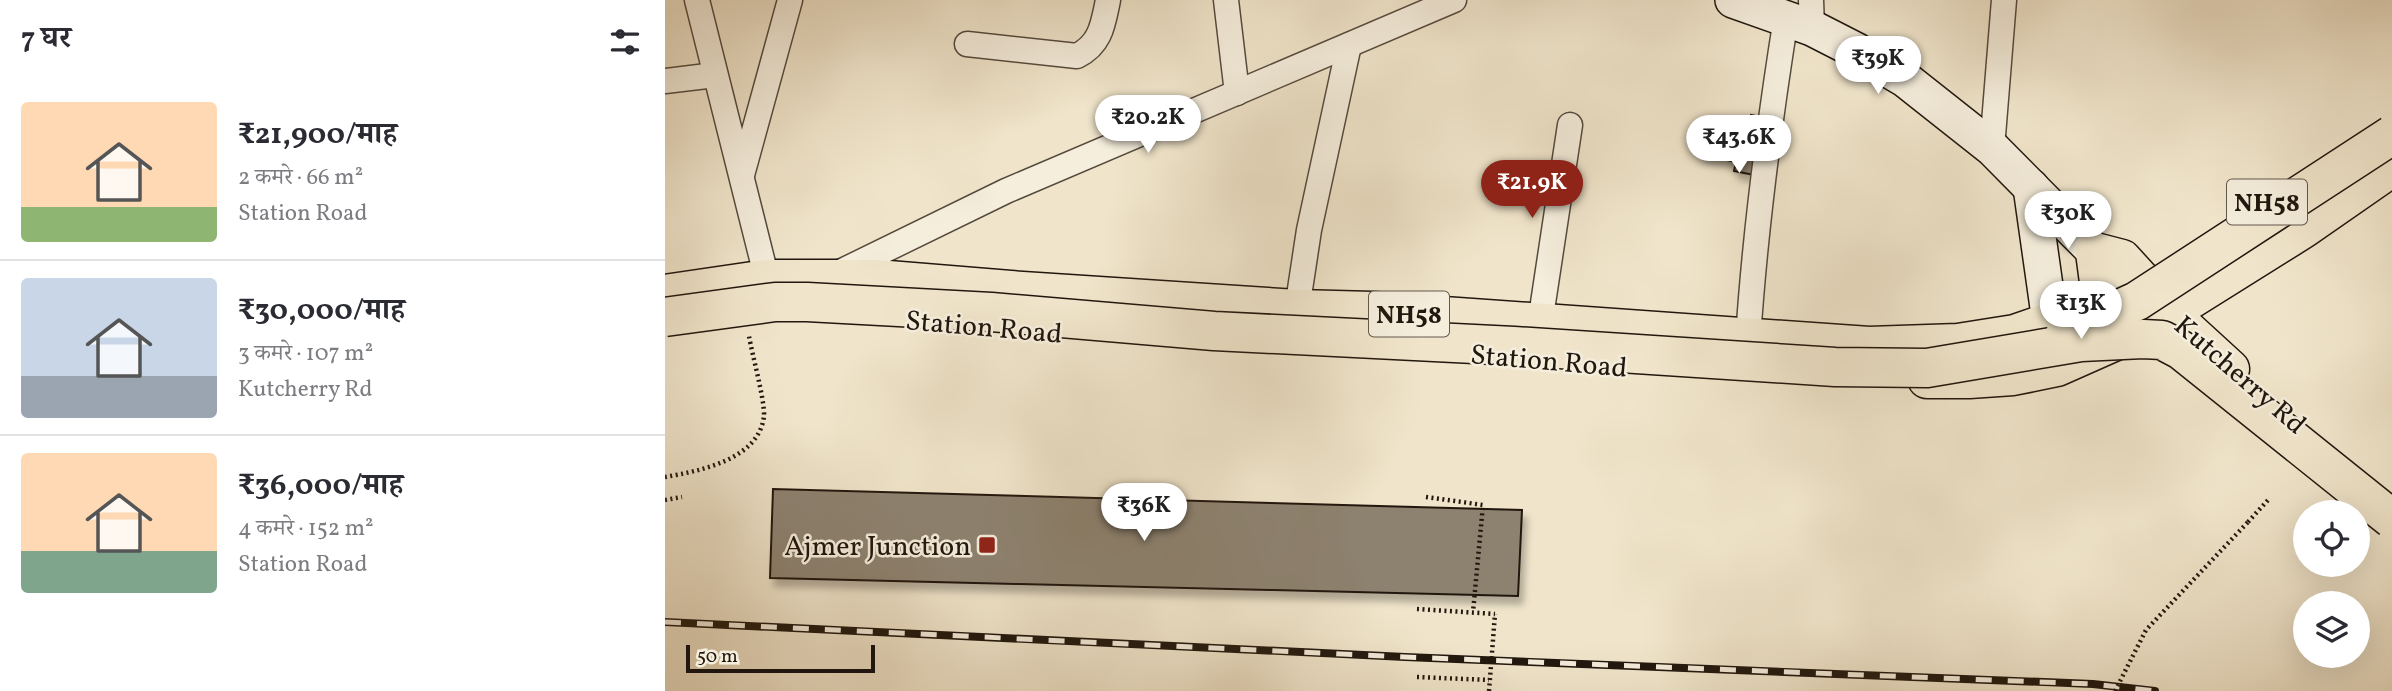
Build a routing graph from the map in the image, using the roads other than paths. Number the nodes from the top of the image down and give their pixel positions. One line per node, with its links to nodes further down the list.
1 (697, 0): 11 (street)
2 (790, 0): 20 (street)
3 (1108, 0): 9 (street)
4 (1227, 0): 13 (street)
5 (1454, 0): 10 (street)
6 (1733, 0): 8 (street)
7 (2004, 0): 17 (street)
8 (1803, 15): 17 (street); 34 (street)
9 (967, 44)
10 (1349, 45): 13 (street); 28 (street)
11 (715, 75): 12 (street); 20 (street)
12 (665, 81)
13 (1237, 93): 23 (street)
14 (2392, 122): 25 (highway, NH58)
15 (1570, 125): 31 (street)
16 (2392, 135): 27 (highway, bridge)
17 (1992, 148): 21 (street)
18 (2392, 151): 35 (highway)
19 (2392, 167): 30 (highway, NH58)
20 (741, 178): 24 (street)
21 (2031, 187): 22 (street); 32 (street)
22 (2095, 252): 25 (highway)
23 (826, 278): 24 (highway, Station Road / NH58); 28 (highway, Station Road / NH58)
24 (767, 279): 26 (highway, Station Road / NH58)
25 (2129, 290): 30 (highway); 32 (highway, Station Road / NH58)
26 (665, 294)
27 (665, 305)
28 (1297, 309): 31 (highway, Station Road / NH58)
29 (665, 317): 35 (highway, bridge)
30 (2158, 321): 36 (highway, Station Road / NH58); 37 (highway, Kutcherry Rd); 39 (highway)
31 (1540, 323): 34 (highway, Station Road / NH58)
32 (2050, 323): 34 (highway, Station Road / NH58); 36 (street)
33 (665, 329): 36 (highway, Station Road / NH58)
34 (1748, 339)
35 (2104, 341): 38 (highway, bridge)
36 (2057, 367)
37 (2392, 495)
38 (2392, 519)
39 (2392, 540)

